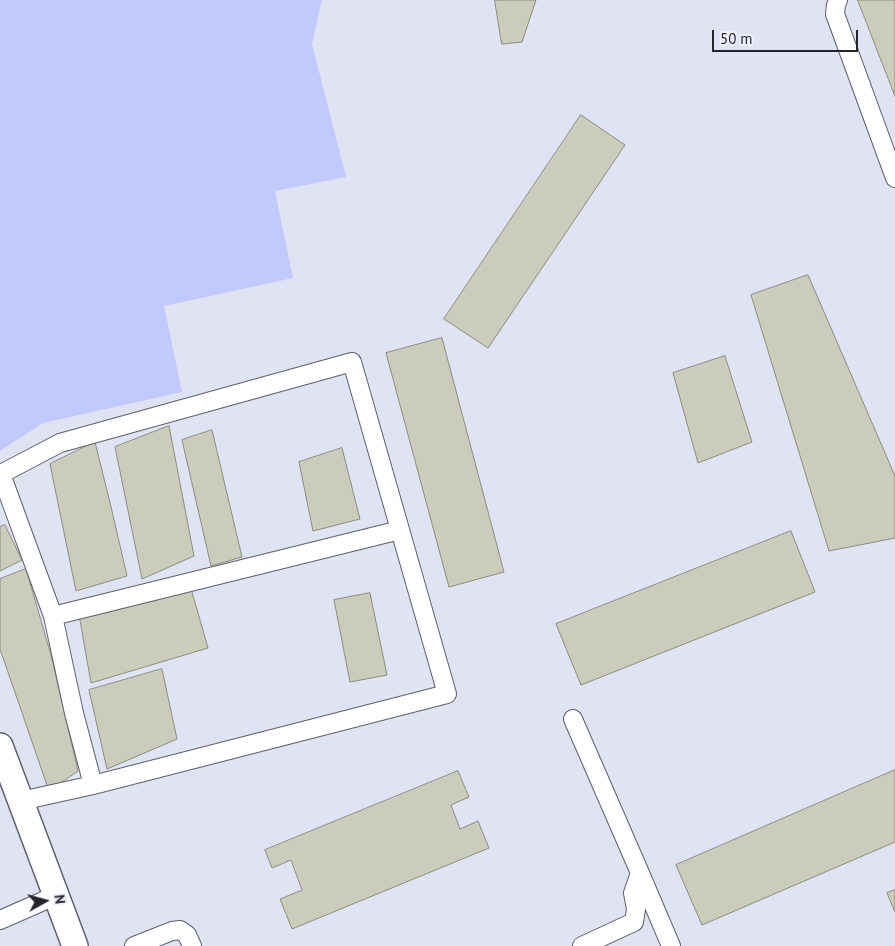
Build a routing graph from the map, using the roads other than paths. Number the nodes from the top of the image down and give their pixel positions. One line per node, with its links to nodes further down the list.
1 (838, 0): 2 (street)
2 (895, 178)
3 (0, 474): 4 (street); 5 (street)
4 (400, 530): 5 (street); 8 (street)
5 (53, 616): 8 (street)
6 (573, 719): 10 (street)
7 (0, 746): 9 (street)
8 (93, 785): 9 (street)
9 (21, 801): 11 (street)
10 (640, 873): 16 (street); 17 (street)
11 (57, 895): 12 (street); 13 (street)
12 (0, 920)
13 (75, 946)
14 (134, 946): 15 (street)
15 (192, 946)
16 (582, 946)
17 (671, 946)

